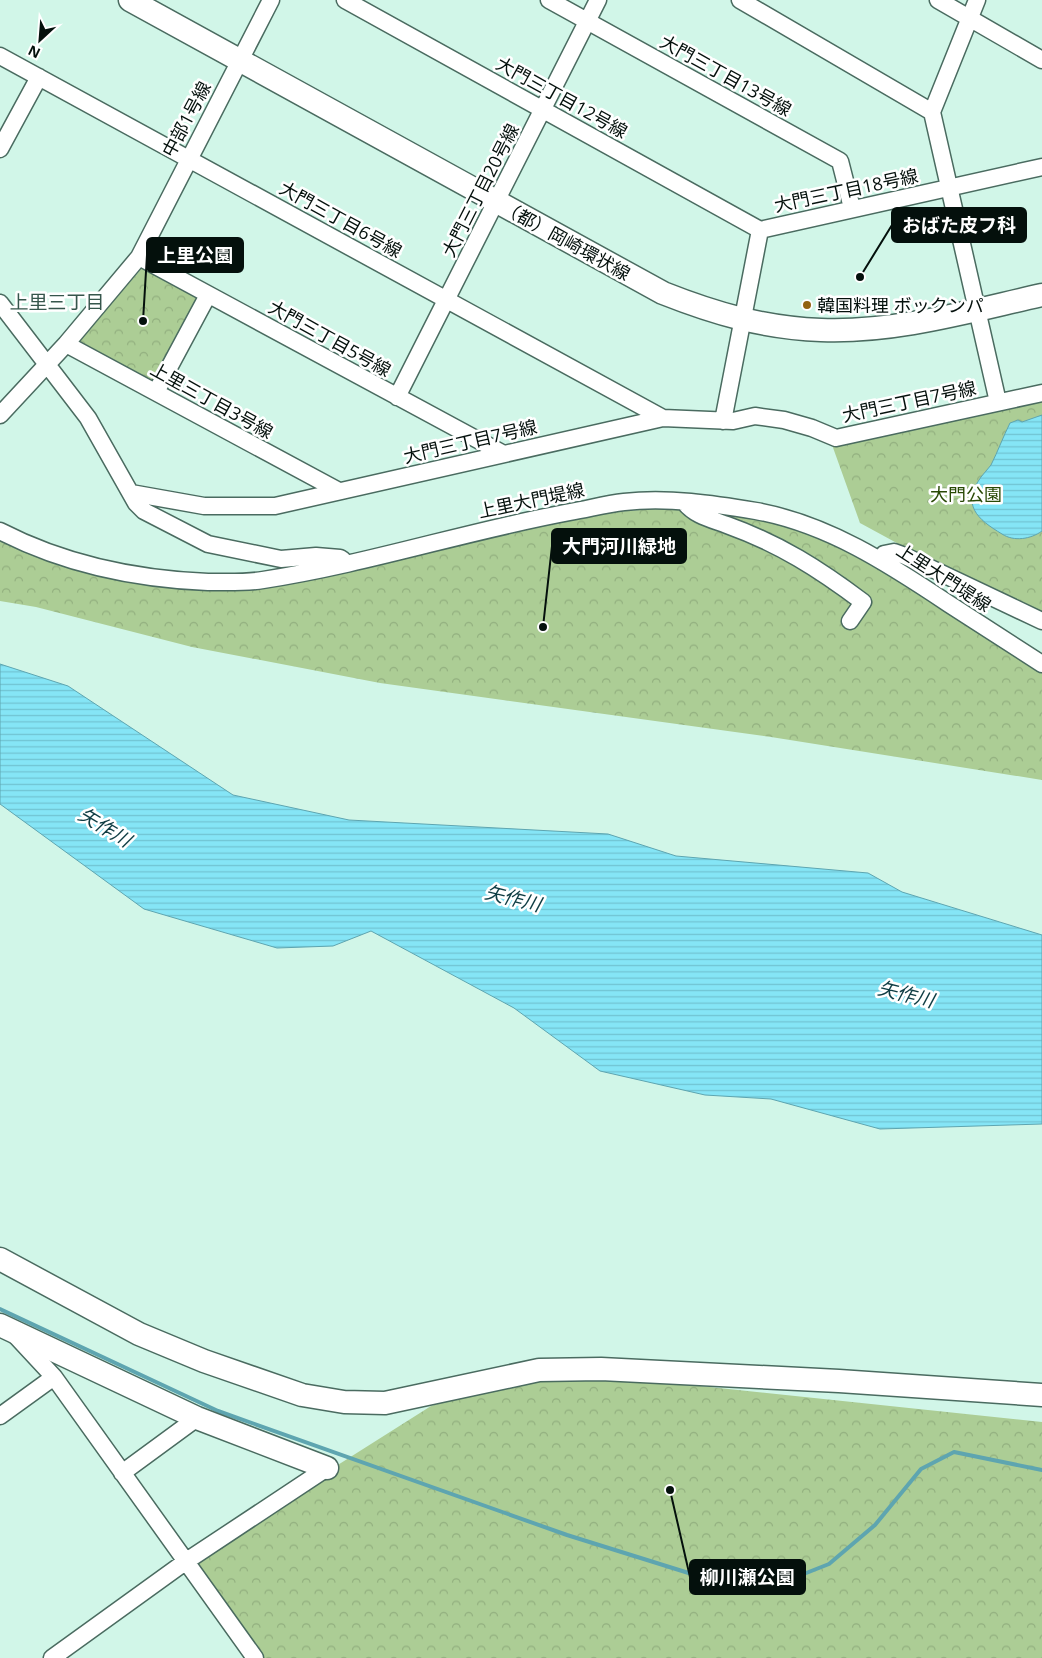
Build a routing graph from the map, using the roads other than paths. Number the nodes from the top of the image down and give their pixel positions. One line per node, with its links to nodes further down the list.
1 (130, 0): 12 (street, （都）岡崎環状線)
2 (271, 0): 12 (street, 中部1号線)
3 (345, 0): 15 (street, 大門三丁目12号線)
4 (549, 0): 10 (street, 大門三丁目13号線)
5 (598, 0): 10 (street, 大門三丁目20号線)
6 (740, 0): 16 (street)
7 (938, 0): 9 (street)
8 (977, 0): 9 (street)
9 (970, 18): 13 (street); 16 (street)
10 (587, 21): 15 (street, 大門三丁目20号線); 22 (street, 大門三丁目13号線)
11 (0, 56): 14 (street, 大門三丁目6号線)
12 (240, 60): 18 (street, 中部1号線); 21 (street, （都）岡崎環状線)
13 (1042, 60)
14 (39, 77): 17 (street); 18 (street, 大門三丁目6号線)
15 (542, 109): 21 (street, 大門三丁目20号線); 23 (street, 大門三丁目12号線)
16 (932, 112): 20 (street)
17 (0, 149)
18 (188, 158): 24 (street, 中部1号線); 27 (street, 大門三丁目6号線)
19 (1042, 167): 20 (street, 大門三丁目18号線)
20 (949, 188): 22 (street, 大門三丁目18号線); 29 (street)
21 (496, 202): 27 (street, 大門三丁目20号線); 30 (street, （都）岡崎環状線)
22 (852, 208): 23 (street, 大門三丁目18号線)
23 (760, 230): 30 (street, 大門三丁目18号線)
24 (139, 257): 25 (street, 大門三丁目5号線); 31 (street, 中部1号線)
25 (208, 295): 33 (street); 35 (street, 大門三丁目5号線)
26 (1042, 295): 29 (street, （都）岡崎環状線)
27 (447, 299): 35 (street, 大門三丁目20号線); 38 (street, 大門三丁目6号線)
28 (0, 303): 32 (street)
29 (976, 310): 30 (street, （都）岡崎環状線); 36 (street)
30 (742, 320): 39 (street, 大門三丁目18号線)
31 (66, 344): 32 (street, 中部1号線); 33 (street, 上里三丁目3号線)
32 (46, 364): 37 (street, 中部1号線); 42 (street)
33 (156, 392): 41 (street, 上里三丁目3号線)
34 (1042, 393): 36 (street, 大門三丁目7号線)
35 (397, 397): 40 (street, 大門三丁目5号線)
36 (998, 402): 39 (street, 大門三丁目7号線)
37 (0, 415)
38 (663, 418): 39 (street, 大門三丁目7号線); 40 (street, 大門三丁目7号線)
39 (723, 421)
40 (502, 454): 41 (street, 大門三丁目7号線)
41 (339, 491): 42 (street, 大門三丁目7号線)
42 (131, 494): 46 (street)
43 (684, 502): 45 (street, 上里大門堤線); 46 (street, 上里大門堤線); 47 (street)
44 (0, 531): 46 (street, 上里大門堤線)
45 (881, 560): 48 (street); 49 (street, 上里大門堤線)
46 (347, 563)
47 (850, 621)
48 (1042, 621)
49 (1042, 664)
50 (0, 1259): 53 (street)
51 (5, 1328): 52 (street); 55 (street)
52 (54, 1377): 54 (street); 57 (street)
53 (1042, 1395)
54 (0, 1416)
55 (196, 1418): 56 (street); 57 (street)
56 (327, 1468): 58 (street)
57 (122, 1473): 58 (street)
58 (185, 1562): 59 (street); 60 (street)
59 (52, 1658)
60 (255, 1658)

